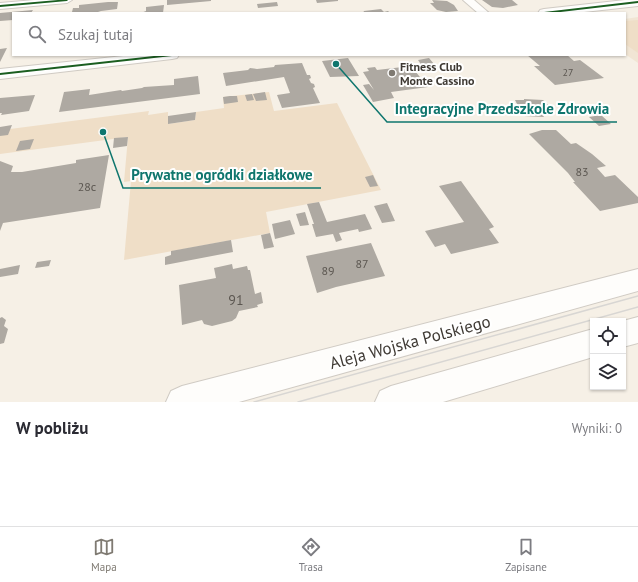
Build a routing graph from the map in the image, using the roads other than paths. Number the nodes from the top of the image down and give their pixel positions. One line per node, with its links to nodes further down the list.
1 (67, 0): 4 (street)
2 (468, 0): 5 (street)
3 (638, 2): 6 (street)
4 (0, 6)
5 (483, 12)
6 (553, 12)
7 (163, 56): 8 (street)
8 (0, 74)
9 (638, 280): 13 (main road, Aleja Wojska Polskiego)
10 (638, 330): 11 (main road)
11 (626, 333)
12 (590, 344): 14 (main road)
13 (182, 402)
14 (391, 402)

